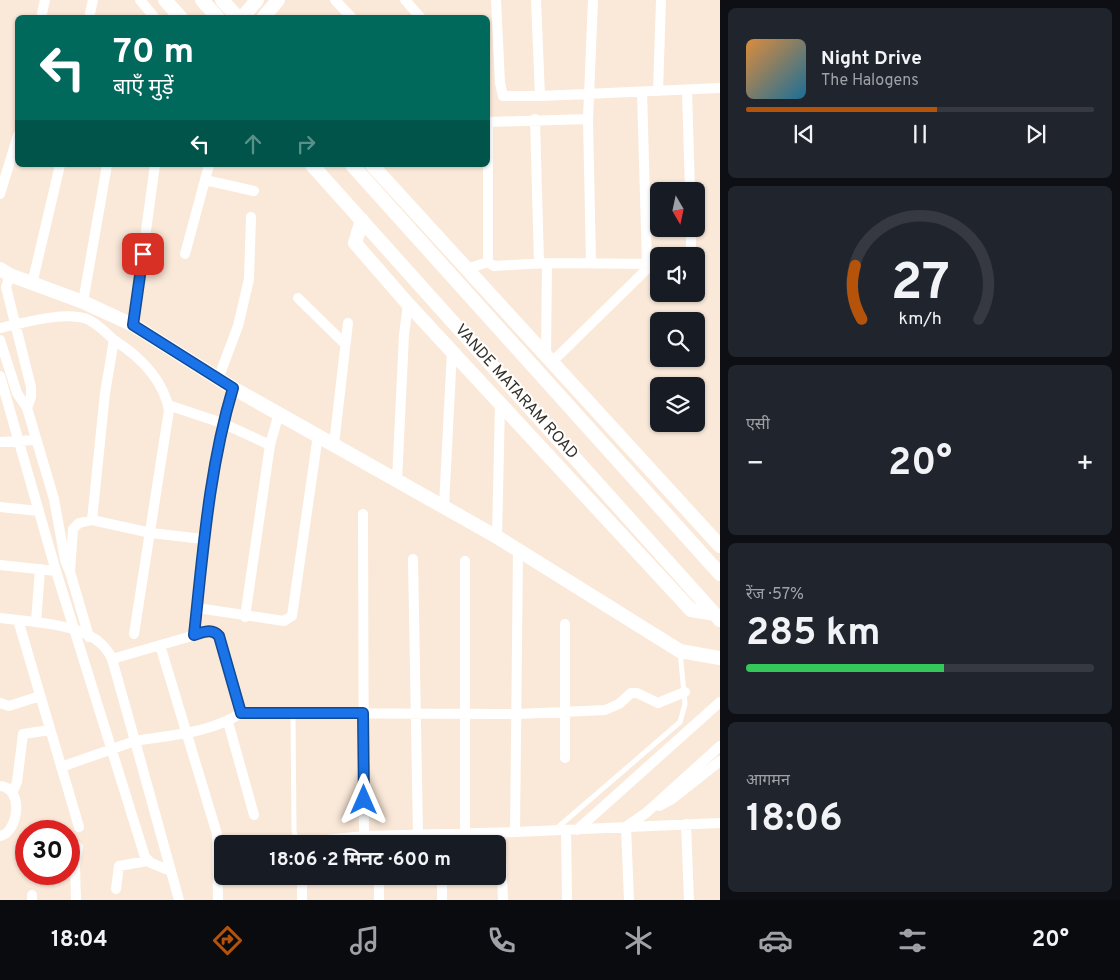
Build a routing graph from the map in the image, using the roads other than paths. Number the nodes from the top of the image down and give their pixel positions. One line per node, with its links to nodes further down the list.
1 (44, 0): 15 (street)
2 (93, 0): 16 (street)
3 (140, 0): 17 (street)
4 (165, 0): 18 (street)
5 (202, 0): 19 (street)
6 (222, 0): 20 (street)
7 (257, 0): 21 (street)
8 (278, 0): 22 (street)
9 (405, 0): 24 (street)
10 (496, 0): 30 (street)
11 (536, 0): 30 (street)
12 (593, 0): 29 (street)
13 (661, 0): 26 (street)
14 (337, 1): 23 (street)
15 (42, 15)
16 (90, 15)
17 (153, 15)
18 (178, 15)
19 (215, 15)
20 (237, 15)
21 (243, 15)
22 (266, 15)
23 (349, 15)
24 (418, 15)
25 (720, 88): 27 (street)
26 (658, 90): 27 (street); 28 (street)
27 (687, 90): 44 (street)
28 (642, 92): 29 (street); 49 (street)
29 (590, 95): 30 (street); 32 (street)
30 (540, 96)
31 (536, 119): 32 (street); 33 (street); 52 (street)
32 (588, 120): 53 (street)
33 (490, 122)
34 (15, 145): 46 (street)
35 (60, 167): 58 (street)
36 (108, 167): 60 (street)
37 (155, 167): 64 (street)
38 (208, 167): 43 (street)
39 (314, 167): 48 (street, VANDE MATARAM ROAD)
40 (354, 167): 102 (street, VANDE MATARAM ROAD)
41 (374, 167): 56 (street)
42 (488, 167): 51 (street)
43 (205, 180): 45 (street); 50 (street)
44 (690, 182)
45 (254, 192)
46 (0, 194)
47 (251, 217): 72 (street)
48 (362, 220): 61 (street); 105 (street, VANDE MATARAM ROAD)
49 (651, 247)
50 (184, 254)
51 (488, 262): 52 (street); 56 (street)
52 (543, 263): 53 (street); 70 (street)
53 (591, 263): 54 (street)
54 (650, 264)
55 (650, 266): 70 (street)
56 (467, 269): 70 (street)
57 (5, 272): 58 (street); 63 (street)
58 (32, 284): 60 (street)
59 (298, 298): 68 (street)
60 (83, 302): 64 (street)
61 (408, 304): 69 (street); 85 (street)
62 (348, 322): 68 (street)
63 (15, 325): 65 (street); 67 (street); 76 (street)
64 (133, 325): 72 (street)
65 (0, 328)
66 (0, 340): 76 (street)
67 (114, 340): 75 (street); 90 (street)
68 (345, 344): 83 (street)
69 (452, 350): 74 (street); 86 (street)
70 (549, 359): 94 (street)
71 (0, 376): 82 (street)
72 (218, 379): 73 (street)
73 (233, 388): 77 (street); 78 (street)
74 (500, 403): 92 (street); 105 (street)
75 (168, 405): 78 (street); 91 (street)
76 (27, 408): 80 (street)
77 (279, 413): 79 (street); 84 (street)
78 (222, 423): 84 (street); 93 (street)
79 (318, 434): 83 (street); 104 (street)
80 (35, 440): 82 (street); 101 (street)
81 (0, 442): 82 (street)
82 (18, 442): 88 (street)
83 (334, 444): 85 (street)
84 (270, 445): 104 (street)
85 (397, 480): 86 (street)
86 (444, 506): 92 (street)
87 (0, 507): 88 (street)
88 (39, 511): 100 (street)
89 (363, 514): 126 (street)
90 (92, 520): 91 (street); 101 (street)
91 (151, 533): 93 (street); 111 (street)
92 (497, 537): 95 (street)
93 (204, 539): 103 (street)
94 (720, 546)
95 (518, 550): 115 (street); 128 (street)
96 (413, 559): 123 (street)
97 (465, 561): 127 (street)
98 (0, 565): 99 (street)
99 (40, 569): 100 (street); 108 (street)
100 (56, 571): 110 (street)
101 (70, 572): 113 (street)
102 (720, 574)
103 (197, 608): 104 (street); 112 (street)
104 (244, 617)
105 (717, 617)
106 (0, 618): 107 (street)
107 (18, 620): 108 (street); 119 (street)
108 (36, 622): 110 (street)
109 (564, 624): 122 (street)
110 (75, 629): 113 (street); 134 (street)
111 (134, 634)
112 (194, 635): 114 (street); 124 (street)
113 (89, 637): 117 (street)
114 (160, 645): 117 (street); 131 (street)
115 (680, 651): 116 (street); 118 (lane)
116 (720, 658)
117 (112, 659): 132 (street)
118 (685, 692): 122 (street); 146 (lane)
119 (40, 696): 121 (street); 130 (street)
120 (720, 702): 147 (street)
121 (0, 703)
122 (566, 710): 128 (street); 135 (street)
123 (416, 712): 126 (street); 127 (street); 151 (street)
124 (241, 713): 125 (street); 129 (street)
125 (293, 713): 126 (street); 152 (lane)
126 (363, 713): 153 (street)
127 (466, 713): 128 (street); 150 (street)
128 (518, 714): 149 (street)
129 (228, 722): 131 (street); 141 (street)
130 (50, 730): 137 (street); 139 (street)
131 (187, 733): 132 (street); 167 (street)
132 (135, 741): 134 (street); 159 (street)
133 (720, 746): 140 (street)
134 (110, 749): 137 (street); 158 (street)
135 (565, 758)
136 (720, 761): 140 (street)
137 (62, 767): 142 (street)
138 (0, 786): 139 (street)
139 (13, 791): 157 (street)
140 (646, 813): 145 (street)
141 (254, 815)
142 (77, 820)
143 (720, 823): 144 (street)
144 (686, 824): 145 (street); 174 (street)
145 (626, 827): 147 (street); 173 (street)
146 (560, 830): 147 (street); 149 (street); 172 (street)
147 (577, 830)
148 (500, 832): 149 (street); 150 (street); 171 (street)
149 (515, 832)
150 (465, 833): 156 (street)
151 (418, 834): 154 (street); 155 (street)
152 (295, 835)
153 (364, 835)
154 (410, 835)
155 (423, 835)
156 (457, 835)
157 (0, 836)
158 (147, 861): 159 (street); 164 (street)
159 (171, 871): 166 (street)
160 (74, 885): 165 (street)
161 (302, 885): 168 (street)
162 (379, 885): 169 (street)
163 (442, 885): 170 (street)
164 (116, 889)
165 (76, 900)
166 (179, 900)
167 (218, 900)
168 (302, 900)
169 (380, 900)
170 (442, 900)
171 (503, 900)
172 (567, 900)
173 (629, 900)
174 (689, 900)

